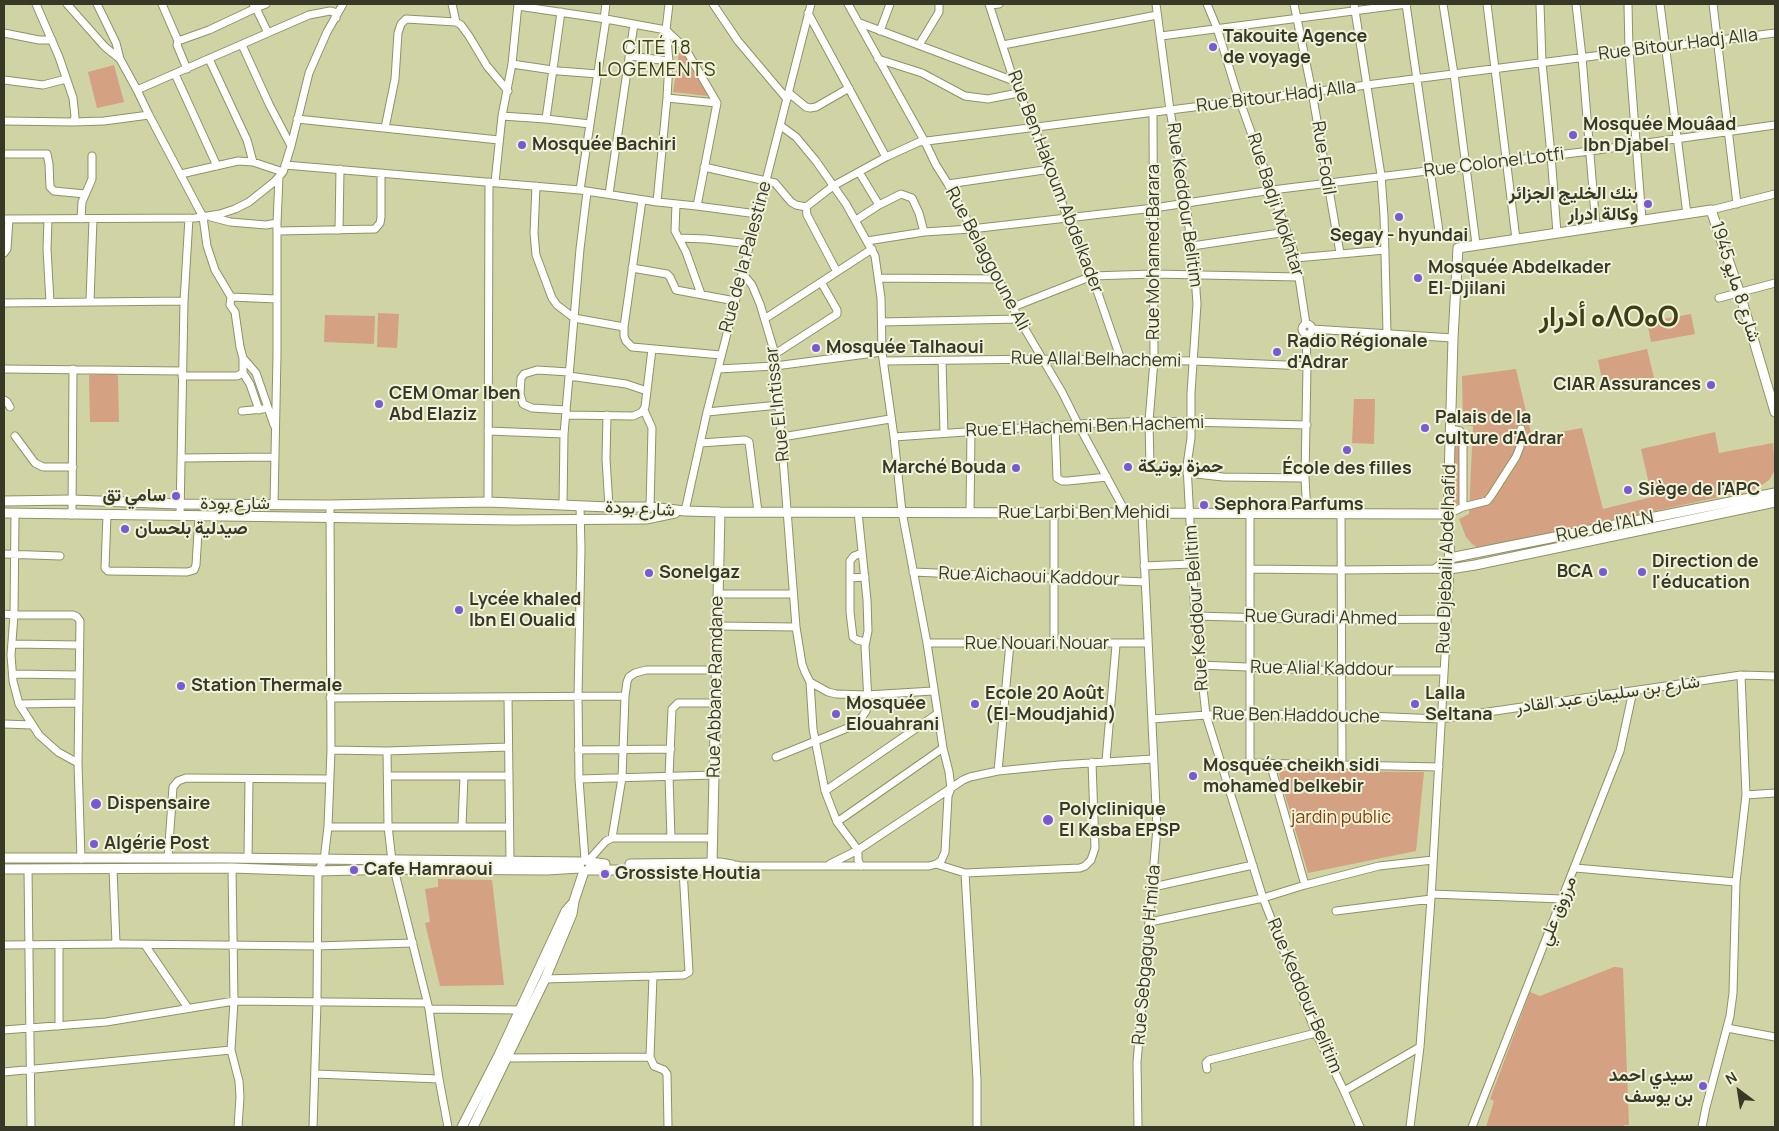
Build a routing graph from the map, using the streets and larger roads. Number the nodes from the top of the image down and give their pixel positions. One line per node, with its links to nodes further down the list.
1 (36, 4): 48 (street)
2 (67, 4): 58 (street)
3 (97, 4): 58 (street)
4 (162, 4): 50 (street)
5 (266, 4): 30 (street)
6 (343, 4): 35 (street)
7 (452, 4): 38 (street)
8 (570, 4): 32 (street)
9 (606, 4): 37 (street)
10 (668, 4): 42 (street)
11 (713, 4): 80 (street)
12 (811, 4): 33 (street, Rue de la Palestine)
13 (848, 4): 39 (street, Rue Belaggoune Ali)
14 (890, 4): 43 (street)
15 (939, 4): 52 (street)
16 (999, 4): 29 (street)
17 (1156, 4): 34 (street, Rue Keddour Belitim)
18 (1207, 4): 41 (street, Rue Badji Mokhtar)
19 (1294, 4): 36 (street, Rue Fodil)
20 (1406, 4): 31 (street); 71 (street)
21 (1442, 4): 69 (street)
22 (1487, 4): 65 (street)
23 (1540, 4): 62 (street)
24 (1576, 4): 57 (street)
25 (1628, 4): 55 (street)
26 (1660, 4): 54 (street)
27 (1713, 4): 49 (street)
28 (518, 5): 32 (street); 63 (street)
29 (989, 5): 53 (street, Rue Ben Hakoum Abdelkader)
30 (254, 6): 46 (street); 50 (street)
31 (1354, 7): 36 (street); 74 (street)
32 (564, 13): 37 (street); 66 (street)
33 (808, 13): 75 (street); 80 (street, Rue de la Palestine)
34 (1157, 15): 47 (street, Rue Keddour Belitim); 53 (street)
35 (336, 18): 46 (street); 88 (street)
36 (1296, 18): 41 (street); 79 (street, Rue Fodil)
37 (605, 19): 40 (street); 68 (street)
38 (456, 22): 77 (street); 95 (street)
39 (860, 23): 43 (street); 60 (street, Rue Belaggoune Ali)
40 (634, 24): 42 (street); 56 (street)
41 (1217, 28): 47 (street); 82 (street, Rue Badji Mokhtar)
42 (666, 30): 61 (street); 83 (street)
43 (880, 31): 52 (street)
44 (1775, 32): 49 (street, Rue Bitour Hadj Alla)
45 (4, 33): 48 (street)
46 (268, 33): 51 (street)
47 (1161, 36): 84 (street, Rue Keddour Belitim)
48 (52, 40): 70 (street)
49 (1717, 40): 54 (street, Rue Bitour Hadj Alla); 97 (street)
50 (178, 41): 64 (street)
51 (242, 44): 59 (street); 102 (street)
52 (918, 45): 73 (street)
53 (1003, 45): 73 (street, Rue Ben Hakoum Abdelkader)
54 (1665, 47): 55 (street, Rue Bitour Hadj Alla); 98 (street)
55 (1628, 51): 57 (street, Rue Bitour Hadj Alla); 101 (street)
56 (630, 56): 61 (street); 130 (street)
57 (1582, 57): 62 (street, Rue Bitour Hadj Alla); 103 (street)
58 (120, 59): 76 (street)
59 (209, 59): 64 (street); 109 (street)
60 (878, 59): 78 (street); 100 (street, Rue Belaggoune Ali)
61 (669, 61): 81 (street)
62 (1542, 62): 65 (street, Rue Bitour Hadj Alla); 105 (street)
63 (512, 64): 66 (street); 77 (street)
64 (187, 69): 67 (street)
65 (1494, 69): 69 (street, Rue Bitour Hadj Alla); 108 (street)
66 (552, 70): 68 (street); 89 (street)
67 (175, 74): 76 (street); 110 (street)
68 (598, 74): 92 (street)
69 (1454, 74): 71 (street, Rue Bitour Hadj Alla); 111 (street)
70 (66, 79): 72 (street); 91 (street)
71 (1416, 79): 74 (street, Rue Bitour Hadj Alla); 116 (street)
72 (4, 80)
73 (1014, 81): 78 (street, Rue Ben Hakoum Abdelkader)
74 (1366, 85): 79 (street, Rue Bitour Hadj Alla); 120 (street)
75 (849, 88): 80 (street); 107 (street)
76 (138, 90): 86 (street)
77 (508, 91): 87 (street)
78 (1018, 92): 96 (street, Rue Ben Hakoum Abdelkader)
79 (1312, 92): 82 (street, Rue Bitour Hadj Alla); 123 (street, Rue Fodil)
80 (788, 96): 94 (street, Rue de la Palestine)
81 (667, 98): 83 (street); 133 (street)
82 (1241, 101): 84 (street, Rue Bitour Hadj Alla); 127 (street, Rue Badji Mokhtar)
83 (717, 102): 113 (street)
84 (1170, 110): 85 (street, Rue Bitour Hadj Alla); 134 (street, Rue Keddour Belitim)
85 (1153, 113): 96 (street, Rue Bitour Hadj Alla); 140 (street, Rue Mohamed Barara)
86 (149, 115): 91 (street); 119 (street)
87 (502, 116): 89 (street); 99 (street)
88 (297, 119): 95 (street); 102 (street)
89 (546, 119): 92 (street)
90 (4, 122): 91 (street)
91 (73, 122)
92 (590, 124): 128 (street)
93 (1775, 125): 97 (street, Rue Colonel Lotfi)
94 (781, 126): 121 (street, Rue de la Palestine); 126 (street)
95 (385, 128): 99 (street)
96 (1034, 129): 100 (street, Rue Bitour Hadj Alla); 115 (street, Rue Ben Hakoum Abdelkader)
97 (1728, 131): 98 (street, Rue Colonel Lotfi); 136 (street)
98 (1678, 139): 101 (street, Rue Colonel Lotfi); 143 (street)
99 (499, 140): 122 (street)
100 (925, 142): 107 (street, Rue Bitour Hadj Alla); 124 (street, Rue Belaggoune Ali)
101 (1635, 144): 103 (street, Rue Colonel Lotfi); 152 (street)
102 (291, 146): 112 (street)
103 (1590, 151): 105 (street, Rue Colonel Lotfi); 154 (street)
104 (4, 154): 129 (street)
105 (1551, 155): 108 (street, Rue Colonel Lotfi); 159 (street)
106 (92, 156): 129 (street)
107 (886, 157): 117 (street, Rue Bitour Hadj Alla)
108 (1506, 160): 111 (street, Rue Colonel Lotfi); 162 (street)
109 (253, 162): 110 (street); 112 (street)
110 (217, 166): 119 (street)
111 (1466, 166): 116 (street, Rue Colonel Lotfi); 165 (street)
112 (284, 168): 114 (street); 144 (street); 153 (street)
113 (704, 168): 121 (street); 138 (street)
114 (340, 169): 118 (street); 156 (street)
115 (1050, 169): 124 (street); 146 (street, Rue Ben Hakoum Abdelkader)
116 (1431, 171): 120 (street, Rue Colonel Lotfi); 161 (street)
117 (860, 172): 126 (street, Rue Bitour Hadj Alla); 137 (street)
118 (381, 173): 122 (street); 156 (street)
119 (180, 174): 144 (street)
120 (1381, 175): 123 (street, Rue Colonel Lotfi); 168 (street)
121 (766, 180): 139 (street); 142 (street, Rue de la Palestine)
122 (492, 182): 125 (street); 242 (street)
123 (1327, 183): 127 (street, Rue Colonel Lotfi); 170 (street, Rue Fodil)
124 (948, 184): 155 (street, Rue Belaggoune Ali)
125 (536, 186): 128 (street); 194 (street)
126 (833, 186): 139 (street, Rue Bitour Hadj Alla); 151 (street)
127 (1272, 190): 134 (street, Rue Colonel Lotfi); 158 (street, Rue Badji Mokhtar)
128 (584, 191): 130 (street); 194 (street)
129 (85, 194): 149 (street)
130 (609, 194): 132 (street)
131 (1775, 194): 136 (street)
132 (642, 200): 133 (street); 172 (street)
133 (657, 202): 135 (street)
134 (1186, 203): 140 (street, Rue Colonel Lotfi); 166 (street, Rue Keddour Belitim)
135 (676, 204): 138 (street); 160 (street)
136 (1738, 204): 141 (street)
137 (878, 205): 151 (street); 157 (street)
138 (697, 206): 142 (street)
139 (806, 208): 173 (street)
140 (1154, 208): 146 (street, Rue Colonel Lotfi); 175 (street, Rue Mohamed Barara)
141 (1711, 210): 143 (street); 184 (street, شارع 8 مايو 1945)
142 (757, 214): 164 (street, Rue de la Palestine)
143 (1687, 214): 152 (street)
144 (206, 217): 145 (street); 153 (street); 185 (street)
145 (188, 218): 150 (street); 189 (street)
146 (1067, 218): 155 (street, Rue Colonel Lotfi); 176 (street, Rue Ben Hakoum Abdelkader)
147 (6, 219): 148 (street); 169 (street)
148 (48, 219): 149 (street); 191 (street)
149 (81, 219): 150 (street)
150 (93, 220): 188 (street)
151 (856, 220): 163 (street)
152 (1642, 220): 154 (street)
153 (277, 227): 156 (street); 187 (street)
154 (1596, 227): 159 (street)
155 (970, 229): 157 (street, Rue Colonel Lotfi); 180 (street, Rue Belaggoune Ali)
156 (339, 230)
157 (924, 232): 163 (street, Rue Colonel Lotfi)
158 (1287, 232): 166 (street); 171 (street, Rue Badji Mokhtar)
159 (1556, 233): 162 (street)
160 (678, 238): 164 (street); 183 (street)
161 (1440, 238)
162 (1516, 238): 165 (street)
163 (867, 241): 167 (street)
164 (750, 244): 174 (street, Rue de la Palestine)
165 (1476, 244): 201 (street, Rue Djebaili Abdelhafid)
166 (1192, 246): 177 (street, Rue Keddour Belitim)
167 (872, 249): 173 (street); 179 (street)
168 (1385, 250): 170 (street); 200 (street)
169 (4, 253)
170 (1340, 253): 171 (street)
171 (1296, 258): 178 (street, Rue Badji Mokhtar)
172 (632, 268): 183 (street); 198 (street)
173 (837, 272): 181 (street)
174 (742, 273): 190 (street, Rue de la Palestine); 195 (street, Rue El Intissar)
175 (1153, 274): 176 (street); 177 (street); 211 (street, Rue Mohamed Barara)
176 (1092, 276): 193 (street); 209 (street, Rue Ben Hakoum Abdelkader)
177 (1195, 276): 178 (street); 212 (street, Rue Keddour Belitim)
178 (1299, 277): 199 (street, Rue Badji Mokhtar)
179 (879, 278): 180 (street); 197 (street)
180 (998, 279): 193 (street, Rue Belaggoune Ali)
181 (821, 282): 195 (street); 204 (street)
182 (1775, 283): 184 (street)
183 (701, 294): 190 (street)
184 (1740, 294): 186 (street); 231 (street, شارع 8 مايو 1945)
185 (230, 298): 187 (street); 206 (street)
186 (1719, 298)
187 (276, 299): 241 (street)
188 (90, 301): 189 (street); 191 (street)
189 (184, 301): 218 (street)
190 (735, 301): 205 (street, Rue de la Palestine)
191 (50, 302): 192 (street)
192 (4, 303)
193 (1013, 308): 196 (street, Rue Belaggoune Ali)
194 (574, 318): 198 (street); 220 (street)
195 (766, 318): 204 (street, Rue El Intissar)
196 (1019, 319): 197 (street); 207 (street, Rue Belaggoune Ali)
197 (882, 322): 203 (street)
198 (624, 327): 202 (street)
199 (1308, 329): 200 (street); 214 (street, Rue Badji Mokhtar)
200 (1387, 333): 201 (street)
201 (1453, 338): 239 (street, Rue Djebaili Abdelhafid)
202 (652, 350): 205 (street); 221 (street)
203 (882, 352): 210 (street); 213 (street)
204 (775, 354): 213 (street, Rue El Intissar)
205 (721, 355): 217 (street, Rue de la Palestine)
206 (243, 358): 219 (street); 225 (street)
207 (1042, 359): 208 (street, Rue Allal Belhachemi); 209 (street, Rue Allal Belhachemi); 236 (street, Rue Belaggoune Ali)
208 (942, 360): 210 (street, Rue Allal Belhachemi); 244 (street)
209 (1121, 360): 211 (street, Rue Allal Belhachemi)
210 (884, 361): 233 (street)
211 (1154, 361): 212 (street, Rue Allal Belhachemi); 234 (street, Rue Mohamed Barara)
212 (1194, 361): 214 (street, Rue Allal Belhachemi); 235 (street, Rue Keddour Belitim)
213 (776, 366): 217 (street); 223 (street, Rue El Intissar)
214 (1307, 366): 237 (street, Rue Badji Mokhtar)
215 (4, 369): 216 (street)
216 (73, 369): 218 (street); 252 (street)
217 (718, 369): 230 (street, Rue de la Palestine)
218 (182, 373): 219 (street); 251 (street)
219 (243, 373): 226 (street)
220 (569, 374): 221 (street); 229 (street); 229 (street)
221 (648, 391): 227 (street)
222 (4, 400): 224 (street)
223 (780, 405): 230 (street); 247 (street, Rue El Intissar)
224 (10, 407)
225 (269, 409): 226 (street); 241 (street)
226 (259, 410): 228 (street)
227 (644, 410): 232 (street); 268 (street)
228 (242, 411)
229 (566, 412): 232 (street); 245 (street)
230 (707, 412): 249 (street, Rue de la Palestine)
231 (1775, 412)
232 (607, 415): 267 (street)
233 (890, 419): 247 (street); 248 (street)
234 (1149, 421): 235 (street, Rue El Hachemi Ben Hachemi); 236 (street, Rue El Hachemi Ben Hachemi); 253 (street, Rue Mohamed Barara)
235 (1191, 422): 237 (street, Rue El Hachemi Ben Hachemi); 254 (street, Rue Keddour Belitim)
236 (1078, 424): 238 (street, Rue El Hachemi Ben Hachemi); 255 (street, Rue Belaggoune Ali)
237 (1307, 425): 256 (street, Rue Badji Mokhtar)
238 (1055, 426): 243 (street, Rue El Hachemi Ben Hachemi); 255 (street)
239 (1450, 429): 269 (street); 286 (street, Rue Djebaili Abdelhafid)
240 (1521, 429): 269 (street)
241 (276, 430): 250 (street)
242 (488, 431): 245 (street); 260 (street)
243 (971, 431): 244 (street, Rue El Hachemi Ben Hachemi); 276 (street)
244 (944, 433): 248 (street, Rue El Hachemi Ben Hachemi)
245 (564, 434): 265 (street)
246 (16, 436): 252 (street)
247 (782, 437): 273 (street, Rue El Intissar)
248 (894, 437): 275 (street)
249 (700, 443): 270 (street, Rue de la Palestine); 272 (street)
250 (274, 457): 251 (street); 263 (street)
251 (181, 458): 262 (street)
252 (73, 467): 258 (street)
253 (1150, 467)
254 (1187, 473): 256 (street); 281 (street, Rue Keddour Belitim)
255 (1108, 477): 279 (street, Rue Belaggoune Ali)
256 (1305, 478): 284 (street, Rue Badji Mokhtar)
257 (1775, 493): 293 (street, Rue de l'ALN)
258 (72, 500): 259 (street, شارع بودة); 262 (street, شارع بودة); 287 (street)
259 (4, 501)
260 (488, 502): 264 (street, شارع بودة); 265 (street, شارع بودة)
261 (1775, 502): 294 (street, Rue de l'ALN)
262 (180, 504): 263 (street, شارع بودة); 289 (street)
263 (274, 504): 264 (street, شارع بودة)
264 (330, 504): 291 (street)
265 (563, 505): 266 (street, شارع بودة)
266 (580, 506): 267 (street, شارع بودة); 292 (street)
267 (609, 507): 268 (street, شارع بودة)
268 (650, 507): 270 (street, شارع بودة)
269 (1463, 508): 286 (street)
270 (685, 511): 271 (street, Rue Larbi Ben Mehidi); 292 (street, شارع بودة)
271 (720, 512): 272 (street, Rue Larbi Ben Mehidi); 311 (street, Rue Abbane Ramdane)
272 (758, 512): 273 (street, Rue Larbi Ben Mehidi)
273 (788, 512): 274 (street, Rue Larbi Ben Mehidi); 312 (street, Rue El Intissar)
274 (858, 512): 275 (street, Rue Larbi Ben Mehidi); 295 (street)
275 (902, 512): 276 (street, Rue Larbi Ben Mehidi); 306 (street)
276 (970, 512): 278 (street, Rue Larbi Ben Mehidi)
277 (4, 513): 283 (street, شارع بودة)
278 (1054, 513): 279 (street, Rue Larbi Ben Mehidi); 309 (street)
279 (1126, 513): 280 (street, Rue Larbi Ben Mehidi)
280 (1142, 513): 281 (street, Rue Larbi Ben Mehidi); 301 (street, Rue Sebgague H'mida)
281 (1189, 513): 282 (street, Rue Larbi Ben Mehidi); 300 (street, Rue Keddour Belitim)
282 (1250, 513): 284 (street, Rue Larbi Ben Mehidi); 303 (street)
283 (15, 514): 287 (street, شارع بودة); 297 (street)
284 (1307, 514): 285 (street, Rue Larbi Ben Mehidi)
285 (1342, 514): 286 (street, Rue Larbi Ben Mehidi); 305 (street)
286 (1448, 514): 299 (street, Rue Djebaili Abdelhafid)
287 (72, 515): 288 (street, شارع بودة)
288 (107, 515): 289 (street, شارع بودة); 290 (street)
289 (180, 516): 290 (street, شارع بودة)
290 (199, 516): 291 (street, شارع بودة)
291 (330, 517): 292 (street, شارع بودة); 345 (street)
292 (580, 520): 344 (street)
293 (1610, 526): 294 (street); 299 (street, Rue de l'ALN)
294 (1612, 537): 304 (street, Rue de l'ALN)
295 (862, 552): 307 (street); 308 (street)
296 (4, 554): 297 (street)
297 (15, 554): 298 (street); 314 (street)
298 (60, 556)
299 (1450, 558): 302 (street, Rue de l'ALN); 304 (street, Rue Djebaili Abdelhafid)
300 (1191, 564): 301 (street); 315 (street, Rue Keddour Belitim)
301 (1144, 566): 310 (street, Rue Sebgague H'mida)
302 (1437, 568): 304 (street); 305 (street)
303 (1250, 569): 305 (street); 316 (street)
304 (1450, 569): 317 (street, Rue Djebaili Abdelhafid)
305 (1341, 570): 318 (street)
306 (913, 572): 309 (street, Rue Aichaoui Kaddour); 322 (street)
307 (865, 577): 308 (street); 321 (street)
308 (850, 578): 321 (street)
309 (1054, 578): 310 (street, Rue Aichaoui Kaddour); 326 (street)
310 (1145, 582): 324 (street, Rue Sebgague H'mida)
311 (718, 594): 312 (street); 319 (street, Rue Abbane Ramdane)
312 (793, 594): 320 (street, Rue El Intissar)
313 (4, 614): 314 (street)
314 (14, 615): 325 (street); 328 (street)
315 (1195, 616): 316 (street, Rue Guradi Ahmed); 329 (street, Rue Keddour Belitim)
316 (1249, 618): 318 (street, Rue Guradi Ahmed); 330 (street)
317 (1446, 619): 318 (street, Rue Guradi Ahmed); 333 (street, Rue Djebaili Abdelhafid)
318 (1341, 620): 332 (street)
319 (717, 626): 320 (street); 331 (street, Rue Abbane Ramdane)
320 (796, 626): 338 (street, Rue El Intissar)
321 (866, 642): 342 (street)
322 (926, 643): 323 (street, Rue Nouari Nouar); 339 (street)
323 (1010, 643): 326 (street, Rue Nouari Nouar); 375 (street)
324 (1148, 643): 327 (street, Rue Nouari Nouar); 353 (street, Rue Sebgague H'mida)
325 (12, 644): 328 (street); 334 (street)
326 (1054, 644): 327 (street, Rue Nouari Nouar)
327 (1116, 644): 367 (street)
328 (79, 645): 335 (street)
329 (1200, 665): 330 (street, Rue Alial Kaddour); 351 (street, Rue Keddour Belitim)
330 (1249, 667): 332 (street, Rue Alial Kaddour); 350 (street)
331 (716, 670): 341 (street); 348 (street, Rue Abbane Ramdane)
332 (1341, 671): 333 (street, Rue Alial Kaddour); 352 (street)
333 (1444, 671): 354 (street, Rue Djebaili Abdelhafid)
334 (13, 674): 335 (street); 346 (street)
335 (79, 675): 347 (street)
336 (1741, 675): 337 (street, شارع بن سليمان عبد القادر); 340 (street, شارع بن سليمان عبد القادر); 388 (street)
337 (1775, 676)
338 (810, 682): 342 (street); 357 (street, Rue El Intissar)
339 (933, 691): 342 (street); 349 (street)
340 (1633, 691): 354 (street, شارع بن سليمان عبد القادر); 416 (street, مرزوق علي)
341 (625, 696): 344 (street); 364 (street)
342 (867, 696): 357 (street)
343 (508, 697): 344 (street); 345 (street); 358 (street)
344 (578, 697): 363 (street)
345 (330, 698): 361 (street)
346 (19, 704): 347 (street); 356 (street)
347 (79, 704): 369 (street)
348 (716, 704): 360 (street); 376 (street, Rue Abbane Ramdane)
349 (937, 714): 359 (street); 386 (street)
350 (1251, 714): 351 (street, Rue Ben Haddouche); 352 (street, Rue Ben Haddouche); 370 (street)
351 (1206, 715): 353 (street, Rue Ben Haddouche); 374 (street, Rue Keddour Belitim)
352 (1342, 715): 354 (street, Rue Ben Haddouche); 372 (street)
353 (1152, 719): 366 (street, Rue Sebgague H'mida)
354 (1440, 719): 373 (street, Rue Djebaili Abdelhafid)
355 (4, 724): 356 (street)
356 (32, 725): 369 (street)
357 (815, 742): 365 (street); 386 (street, Rue El Intissar)
358 (508, 747): 362 (street); 379 (street)
359 (943, 748): 385 (street); 389 (street)
360 (671, 749): 364 (street); 380 (street)
361 (331, 750): 362 (street); 384 (street)
362 (387, 750): 377 (street)
363 (578, 750): 364 (street); 381 (street)
364 (624, 750): 382 (street)
365 (776, 757)
366 (1154, 759): 367 (street); 424 (street, Rue Sebgague H'mida)
367 (1106, 761): 368 (street)
368 (1092, 762): 375 (street); 421 (street)
369 (78, 763): 401 (street)
370 (1250, 763): 371 (street); 374 (street)
371 (1270, 763): 372 (street); 423 (street)
372 (1342, 764): 373 (street)
373 (1439, 767): 404 (street, Rue Djebaili Abdelhafid)
374 (1222, 768): 409 (street, Rue Keddour Belitim)
375 (998, 771): 385 (street)
376 (714, 775): 380 (street); 396 (street, Rue Abbane Ramdane)
377 (388, 776): 378 (street); 390 (street)
378 (464, 776): 379 (street); 391 (street)
379 (508, 776): 392 (street)
380 (669, 776): 382 (street); 395 (street)
381 (580, 778): 382 (street); 408 (street)
382 (622, 778): 394 (street)
383 (249, 779): 384 (street); 399 (street); 400 (street)
384 (329, 779): 393 (street)
385 (951, 788): 397 (street); 406 (street)
386 (825, 791): 389 (street, Rue El Intissar)
387 (1775, 793): 388 (street)
388 (1746, 795): 422 (street)
389 (837, 822): 397 (street, Rue El Intissar)
390 (388, 826): 391 (street); 393 (street); 407 (street)
391 (462, 826): 392 (street)
392 (509, 826): 403 (street)
393 (328, 827): 402 (street)
394 (612, 838): 395 (street); 408 (street)
395 (671, 838): 396 (street)
396 (713, 838): 405 (street, Rue Abbane Ramdane)
397 (858, 850): 411 (street); 412 (street)
398 (4, 858): 401 (street)
399 (168, 858): 400 (street); 401 (street)
400 (248, 858): 402 (street)
401 (81, 859)
402 (324, 860): 407 (street); 420 (street)
403 (510, 860): 407 (street); 408 (street)
404 (1433, 860): 423 (street); 425 (street, Rue Djebaili Abdelhafid)
405 (712, 863): 410 (street); 413 (street)
406 (936, 864): 412 (street); 421 (street)
407 (393, 865): 408 (street); 420 (street); 431 (street)
408 (585, 865): 413 (street); 428 (street)
409 (1253, 865): 424 (street); 426 (street, Rue Keddour Belitim)
410 (737, 866): 411 (street); 419 (street)
411 (824, 866): 412 (street)
412 (861, 866)
413 (650, 867): 419 (street)
414 (113, 868): 415 (street); 418 (street); 432 (street)
415 (232, 868): 420 (street); 437 (street)
416 (1575, 868): 422 (street); 427 (street, مرزوق علي)
417 (4, 869): 418 (street)
418 (28, 869): 434 (street)
419 (683, 870): 439 (street)
420 (318, 871): 438 (street)
421 (965, 873): 469 (street)
422 (1736, 882): 448 (street)
423 (1305, 885): 426 (street)
424 (1153, 887): 430 (street, Rue Sebgague H'mida)
425 (1431, 897): 427 (street); 429 (street); 452 (street, Rue Djebaili Abdelhafid)
426 (1263, 898): 430 (street); 450 (street, Rue Keddour Belitim)
427 (1562, 899): 473 (street, مرزوق علي)
428 (574, 901): 440 (street); 445 (street)
429 (1336, 911)
430 (1150, 922): 470 (street, Rue Sebgague H'mida)
431 (413, 943): 438 (street); 443 (street)
432 (116, 944): 435 (street); 436 (street)
433 (4, 945): 434 (street)
434 (29, 945): 435 (street); 447 (street)
435 (60, 945): 446 (street)
436 (145, 945): 437 (street); 444 (street)
437 (234, 946): 438 (street); 441 (street)
438 (317, 946): 442 (street)
439 (653, 976): 440 (street); 454 (street)
440 (545, 979): 455 (street)
441 (234, 1001): 442 (street); 444 (street); 453 (street)
442 (317, 1002): 443 (street); 459 (street)
443 (428, 1006): 445 (street); 460 (street)
444 (188, 1008): 446 (street)
445 (520, 1010): 466 (street)
446 (59, 1026): 447 (street)
447 (29, 1028): 449 (street); 456 (street)
448 (1727, 1028): 451 (street); 474 (street)
449 (4, 1030)
450 (1316, 1034): 457 (street); 461 (street, Rue Keddour Belitim)
451 (1775, 1037)
452 (1420, 1047): 461 (street); 472 (street, Rue Djebaili Abdelhafid)
453 (231, 1050): 456 (street); 463 (street)
454 (650, 1057): 455 (street); 468 (street)
455 (508, 1058): 467 (street)
456 (31, 1070): 458 (street); 462 (street)
457 (1207, 1070)
458 (4, 1072)
459 (316, 1074): 460 (street); 464 (street)
460 (439, 1079): 465 (street)
461 (1344, 1091): 471 (street, Rue Keddour Belitim)
462 (31, 1127)
463 (238, 1127)
464 (313, 1127)
465 (448, 1127)
466 (462, 1127)
467 (473, 1127)
468 (668, 1127)
469 (977, 1127)
470 (1138, 1127)
471 (1360, 1127)
472 (1410, 1127)
473 (1472, 1127)
474 (1702, 1127)

